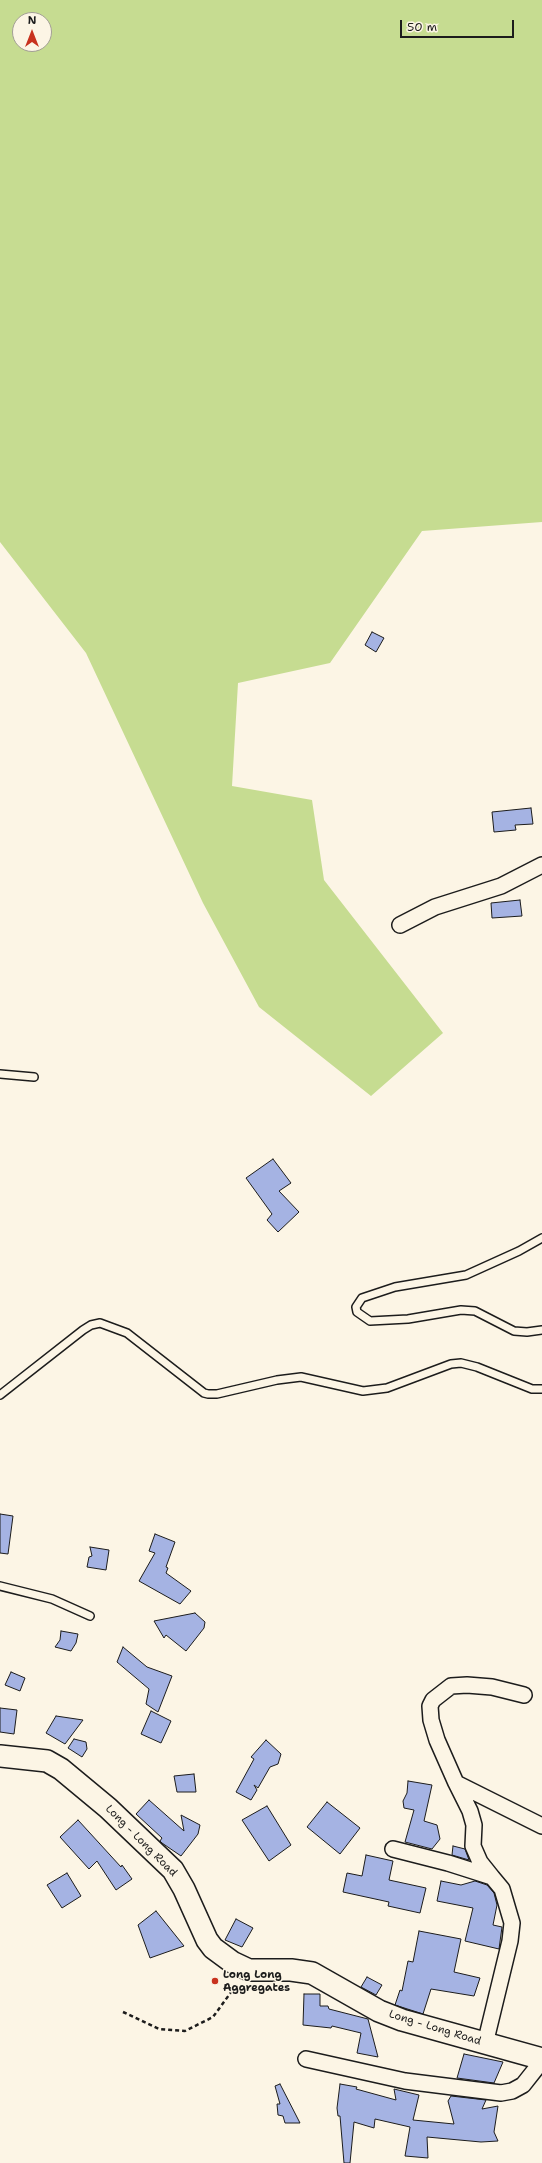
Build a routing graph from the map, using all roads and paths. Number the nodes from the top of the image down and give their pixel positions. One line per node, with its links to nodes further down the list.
1 (542, 865): 2 (street)
2 (400, 925)
3 (0, 1074): 4 (lane)
4 (34, 1077)
5 (542, 1238): 6 (lane)
6 (542, 1330)
7 (542, 1389): 8 (lane)
8 (0, 1395)
9 (0, 1586): 10 (lane)
10 (90, 1616)
11 (524, 1695): 13 (street)
12 (0, 1756): 17 (main road, Long - Long Road)
13 (456, 1783): 14 (street); 16 (street)
14 (542, 1826)
15 (393, 1849): 16 (street)
16 (492, 1877): 19 (street)
17 (249, 1970): 18 (path); 19 (main road, Long - Long Road)
18 (123, 2012)
19 (485, 2044): 21 (main road, Long - Long Road)
20 (306, 2060): 21 (street)
21 (542, 2060)

